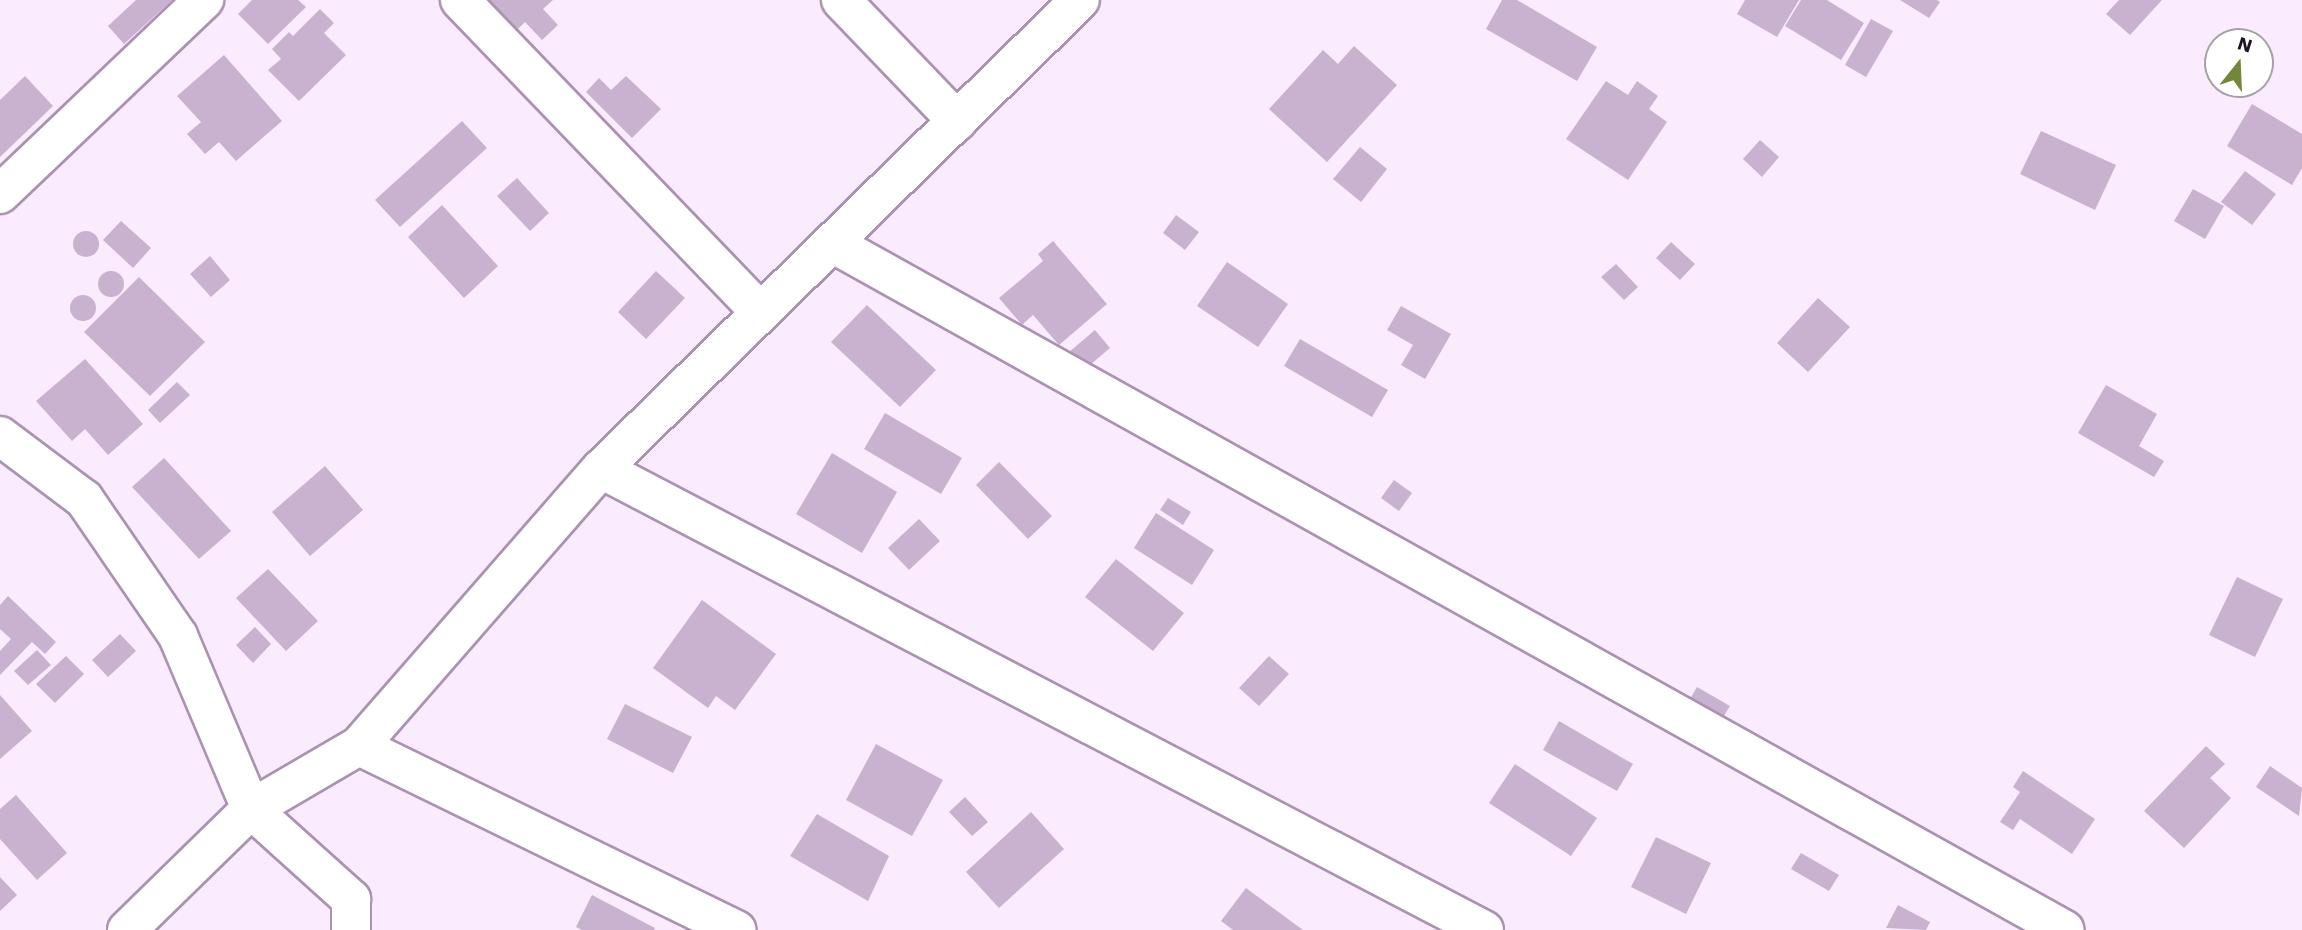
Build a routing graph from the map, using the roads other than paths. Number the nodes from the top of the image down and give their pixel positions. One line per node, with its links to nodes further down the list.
1 (204, 0): 6 (street)
2 (460, 0): 8 (street)
3 (841, 0): 5 (street)
4 (1080, 0): 5 (street)
5 (957, 121): 7 (street)
6 (0, 194)
7 (832, 243): 8 (street); 17 (street)
8 (760, 312): 10 (street)
9 (0, 436): 12 (street)
10 (601, 469): 11 (street); 16 (street)
11 (359, 746): 12 (street); 15 (street)
12 (251, 809): 13 (street); 14 (street)
13 (127, 930)
14 (351, 930)
15 (737, 930)
16 (1484, 930)
17 (2065, 930)

